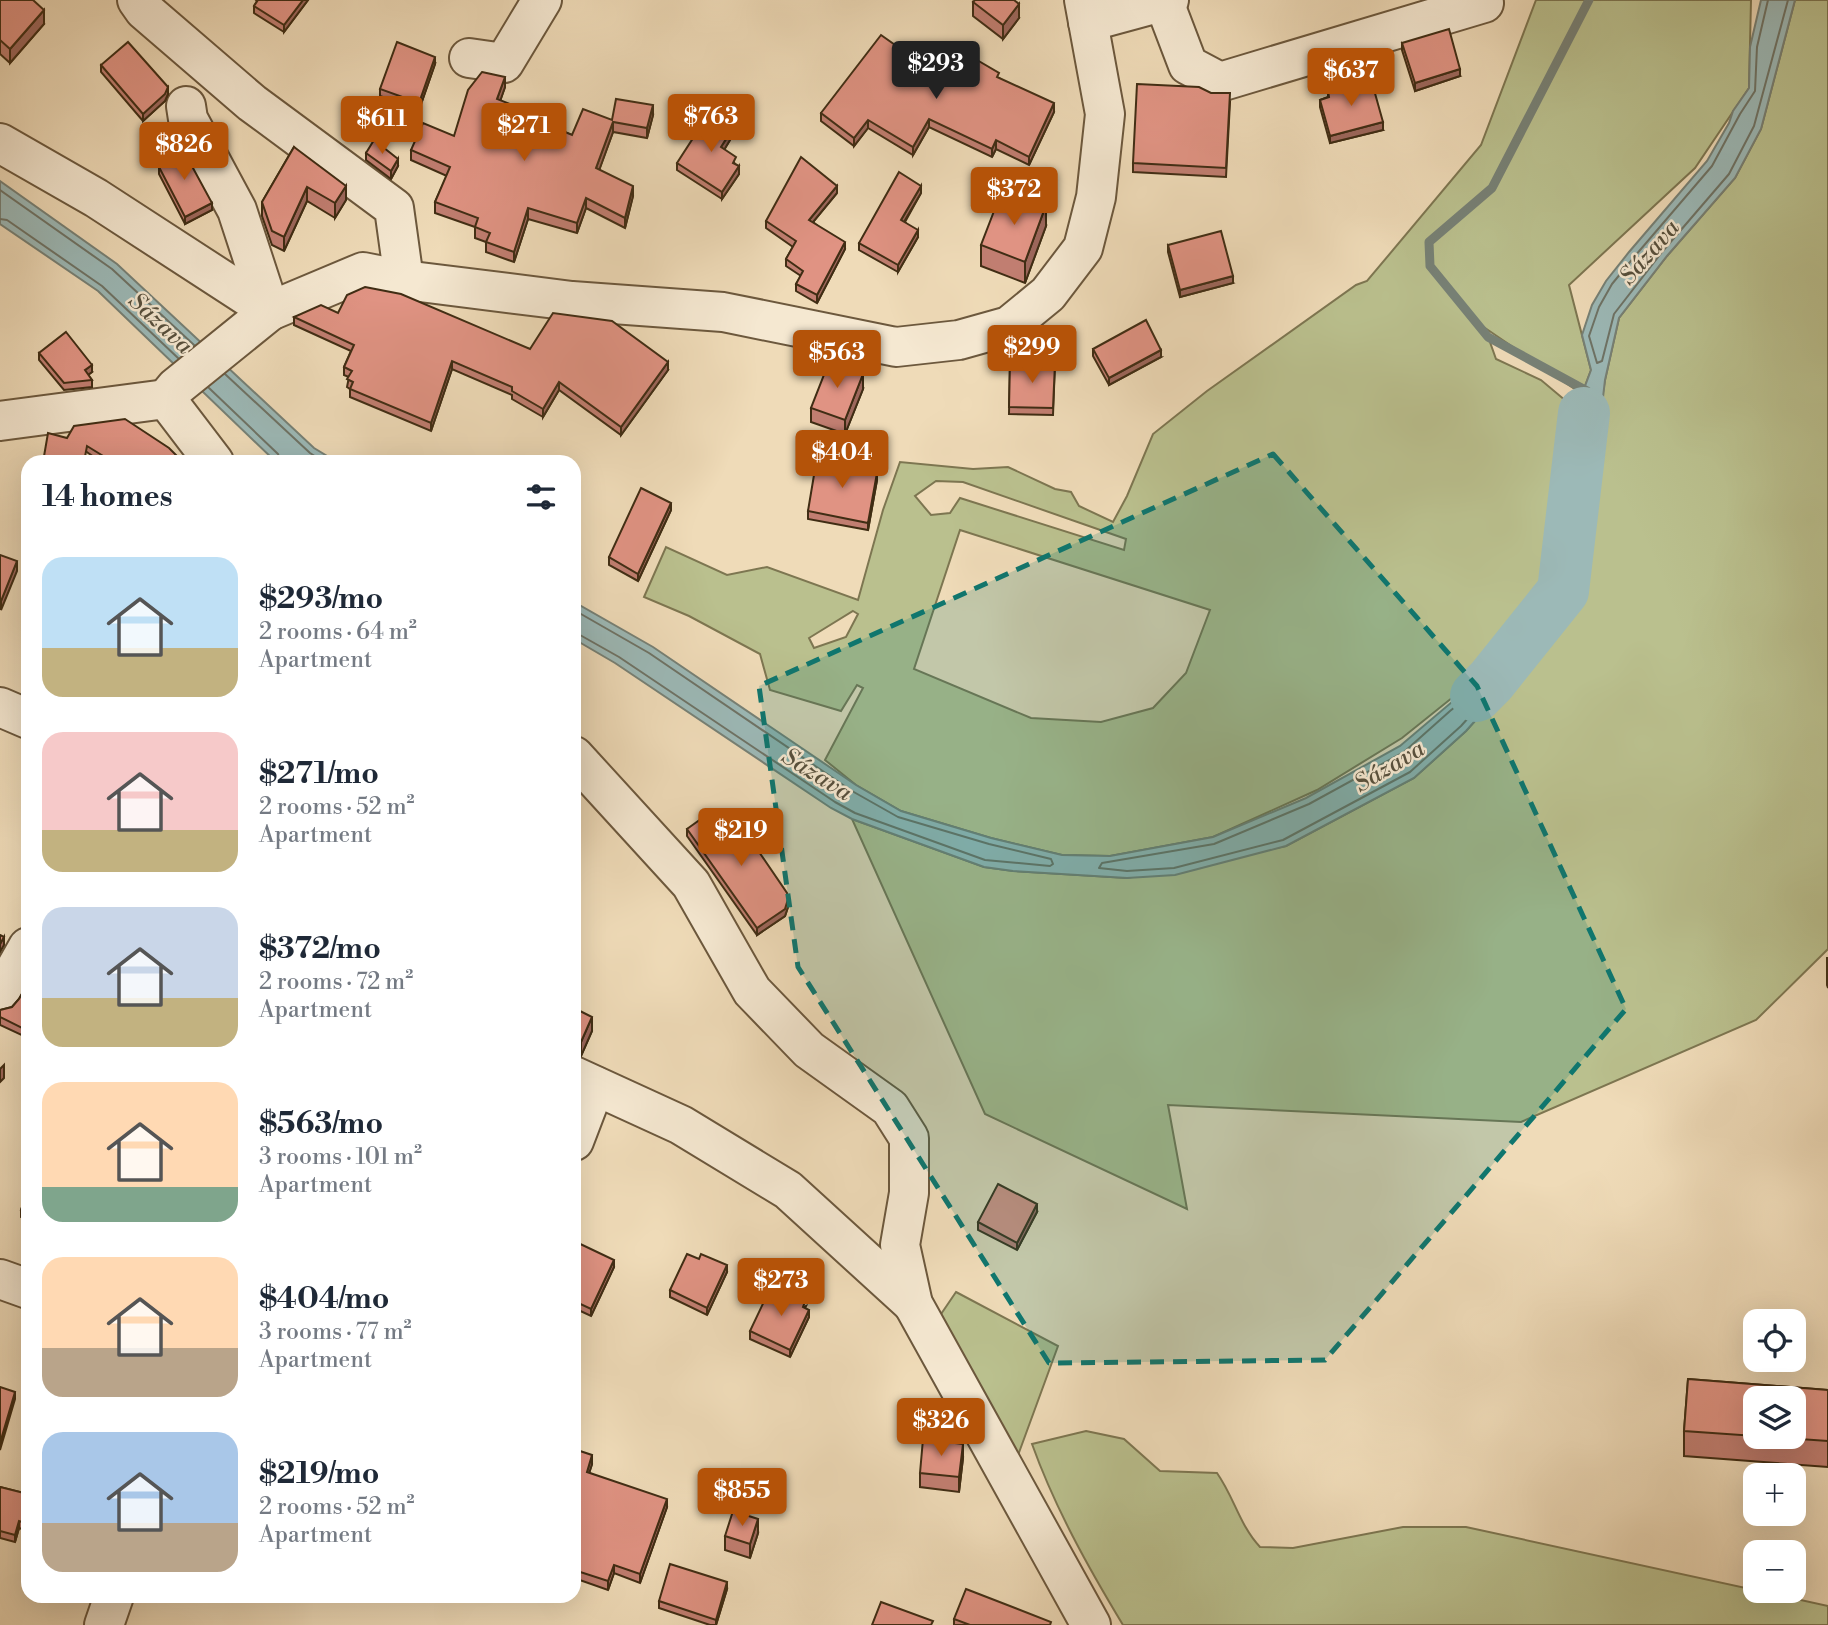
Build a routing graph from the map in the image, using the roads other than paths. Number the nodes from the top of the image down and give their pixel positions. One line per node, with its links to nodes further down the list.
1 (137, 0): 9 (street)
2 (542, 0): 6 (street)
3 (1167, 1): 4 (street); 5 (street)
4 (1484, 3)
5 (1086, 11): 9 (street)
6 (469, 58)
7 (186, 106): 10 (street)
8 (0, 144): 10 (street)
9 (404, 280): 10 (street)
10 (270, 311): 11 (street)
11 (171, 393): 12 (street); 13 (street)
12 (0, 421)
13 (210, 455)
14 (0, 707): 15 (street)
15 (21, 716)
16 (581, 764): 23 (street)
17 (21, 959): 18 (street)
18 (0, 996)
19 (584, 1081): 20 (street); 23 (street)
20 (581, 1099)
21 (0, 1279): 22 (street)
22 (21, 1286)
23 (913, 1304): 26 (street)
24 (112, 1603): 25 (street)
25 (104, 1625)
26 (1091, 1625)

